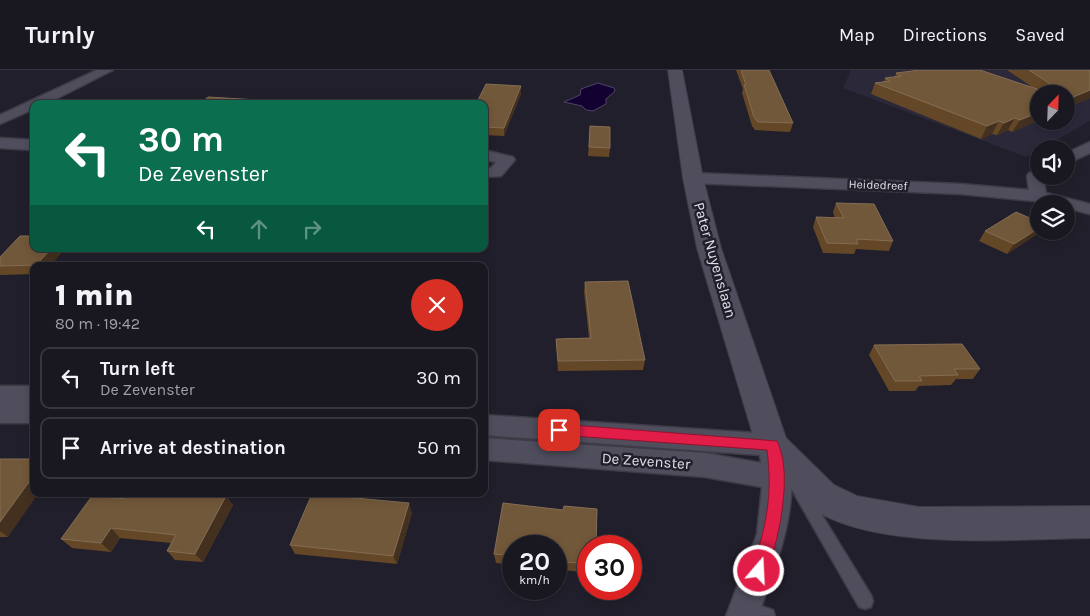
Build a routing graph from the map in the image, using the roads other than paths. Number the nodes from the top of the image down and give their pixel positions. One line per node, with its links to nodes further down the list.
1 (107, 70): 3 (street)
2 (675, 70): 12 (street, Pater Nuyenslaan)
3 (43, 100)
4 (30, 106): 5 (street)
5 (0, 120)
6 (0, 143): 7 (street)
7 (30, 145)
8 (1090, 147): 9 (street)
9 (1075, 154)
10 (488, 156): 11 (street)
11 (488, 172)
12 (693, 178): 13 (street, Heidedreef); 21 (street, Pater Nuyenslaan)
13 (1030, 195)
14 (1075, 205): 15 (street, Heidedreef)
15 (1090, 209)
16 (0, 395): 17 (street)
17 (30, 395)
18 (0, 413): 19 (street)
19 (30, 414)
20 (488, 424): 21 (street, De Zevenster)
21 (772, 445): 23 (street, Pater Nuyenslaan); 24 (street, Pater Nuyenslaan); 25 (lane)
22 (488, 449): 23 (street, De Zevenster)
23 (777, 478): 26 (street, Pater Nuyenslaan)
24 (1090, 522)
25 (865, 601)
26 (752, 614)

